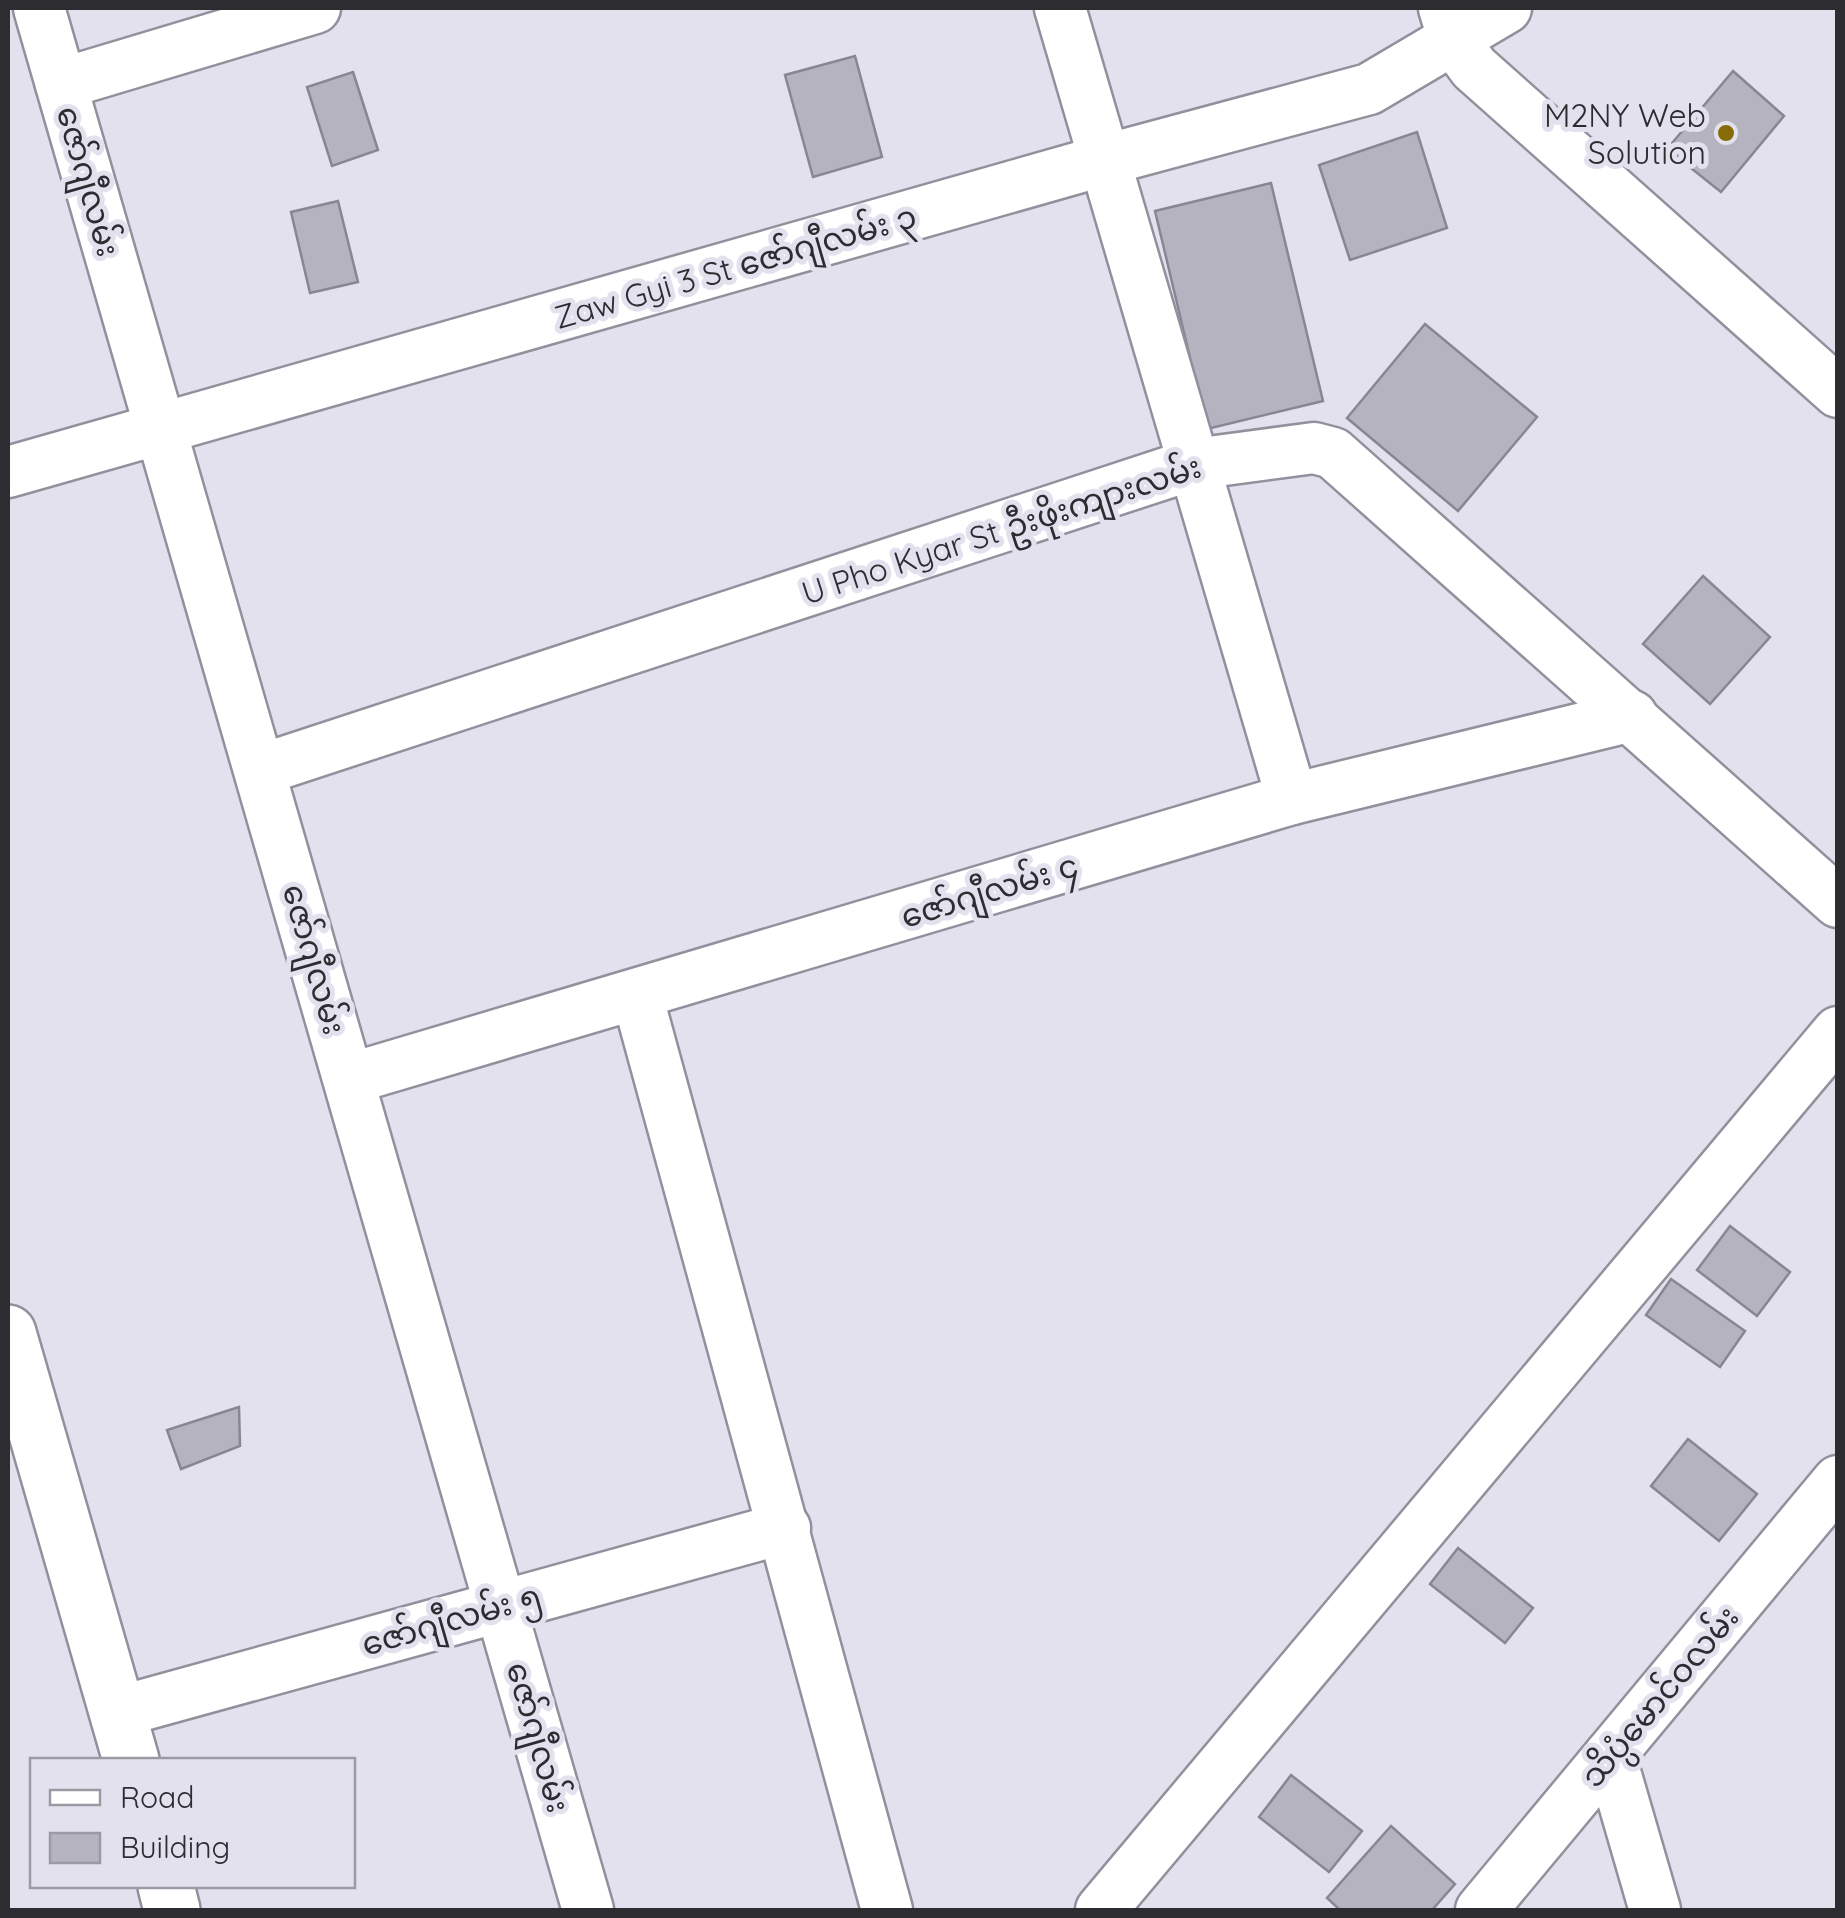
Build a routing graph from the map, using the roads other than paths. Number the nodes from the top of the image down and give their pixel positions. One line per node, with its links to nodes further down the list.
1 (40, 8): 6 (street, ဇော်ဂျီလမ်း)
2 (315, 8): 6 (street)
3 (1060, 8): 7 (street)
4 (1506, 8): 5 (street, Zaw Gyi 3 St ဇော်ဂျီလမ်း ၃)
5 (1449, 24): 7 (street, Zaw Gyi 3 St ဇော်ဂျီလမ်း ၃); 8 (street)
6 (62, 84): 9 (street, ဇော်ဂျီလမ်း)
7 (1105, 160): 9 (street, Zaw Gyi 3 St ဇော်ဂျီလမ်း ၃); 10 (street)
8 (1838, 392)
9 (162, 430): 11 (street, Zaw Gyi 3 St ဇော်ဂျီလမ်း ၃); 13 (street, ဇော်ဂျီလမ်း)
10 (1194, 464): 12 (street, U Pho Kyar St ဦးဖိုးကျားလမ်း); 13 (street, U Pho Kyar St ဦးဖိုးကျားလမ်း); 14 (street)
11 (8, 472)
12 (1632, 716): 14 (street, ဇော်ဂျီလမ်း ၄); 15 (street, U Pho Kyar St ဦးဖိုးကျားလမ်း)
13 (260, 770): 18 (street, ဇော်ဂျီလမ်း)
14 (1292, 799): 16 (street, ဇော်ဂျီလမ်း ၄)
15 (1838, 902)
16 (637, 995): 18 (street, ဇော်ဂျီလမ်း ၄); 21 (street)
17 (1838, 1032): 27 (street)
18 (350, 1079): 22 (street, ဇော်ဂျီလမ်း)
19 (8, 1332): 23 (street)
20 (1838, 1481): 24 (street, သိပ္ပံမောင်ဝလမ်း)
21 (785, 1528): 22 (street, ဇော်ဂျီလမ်း ၅); 26 (street)
22 (501, 1604): 23 (street, ဇော်ဂျီလမ်း ၅); 25 (street, ဇော်ဂျီလမ်း)
23 (124, 1736)
24 (1610, 1756): 28 (street, သိပ္ပံမောင်ဝလမ်း); 29 (street)
25 (588, 1910)
26 (887, 1910)
27 (1102, 1910)
28 (1482, 1910)
29 (1655, 1910)

